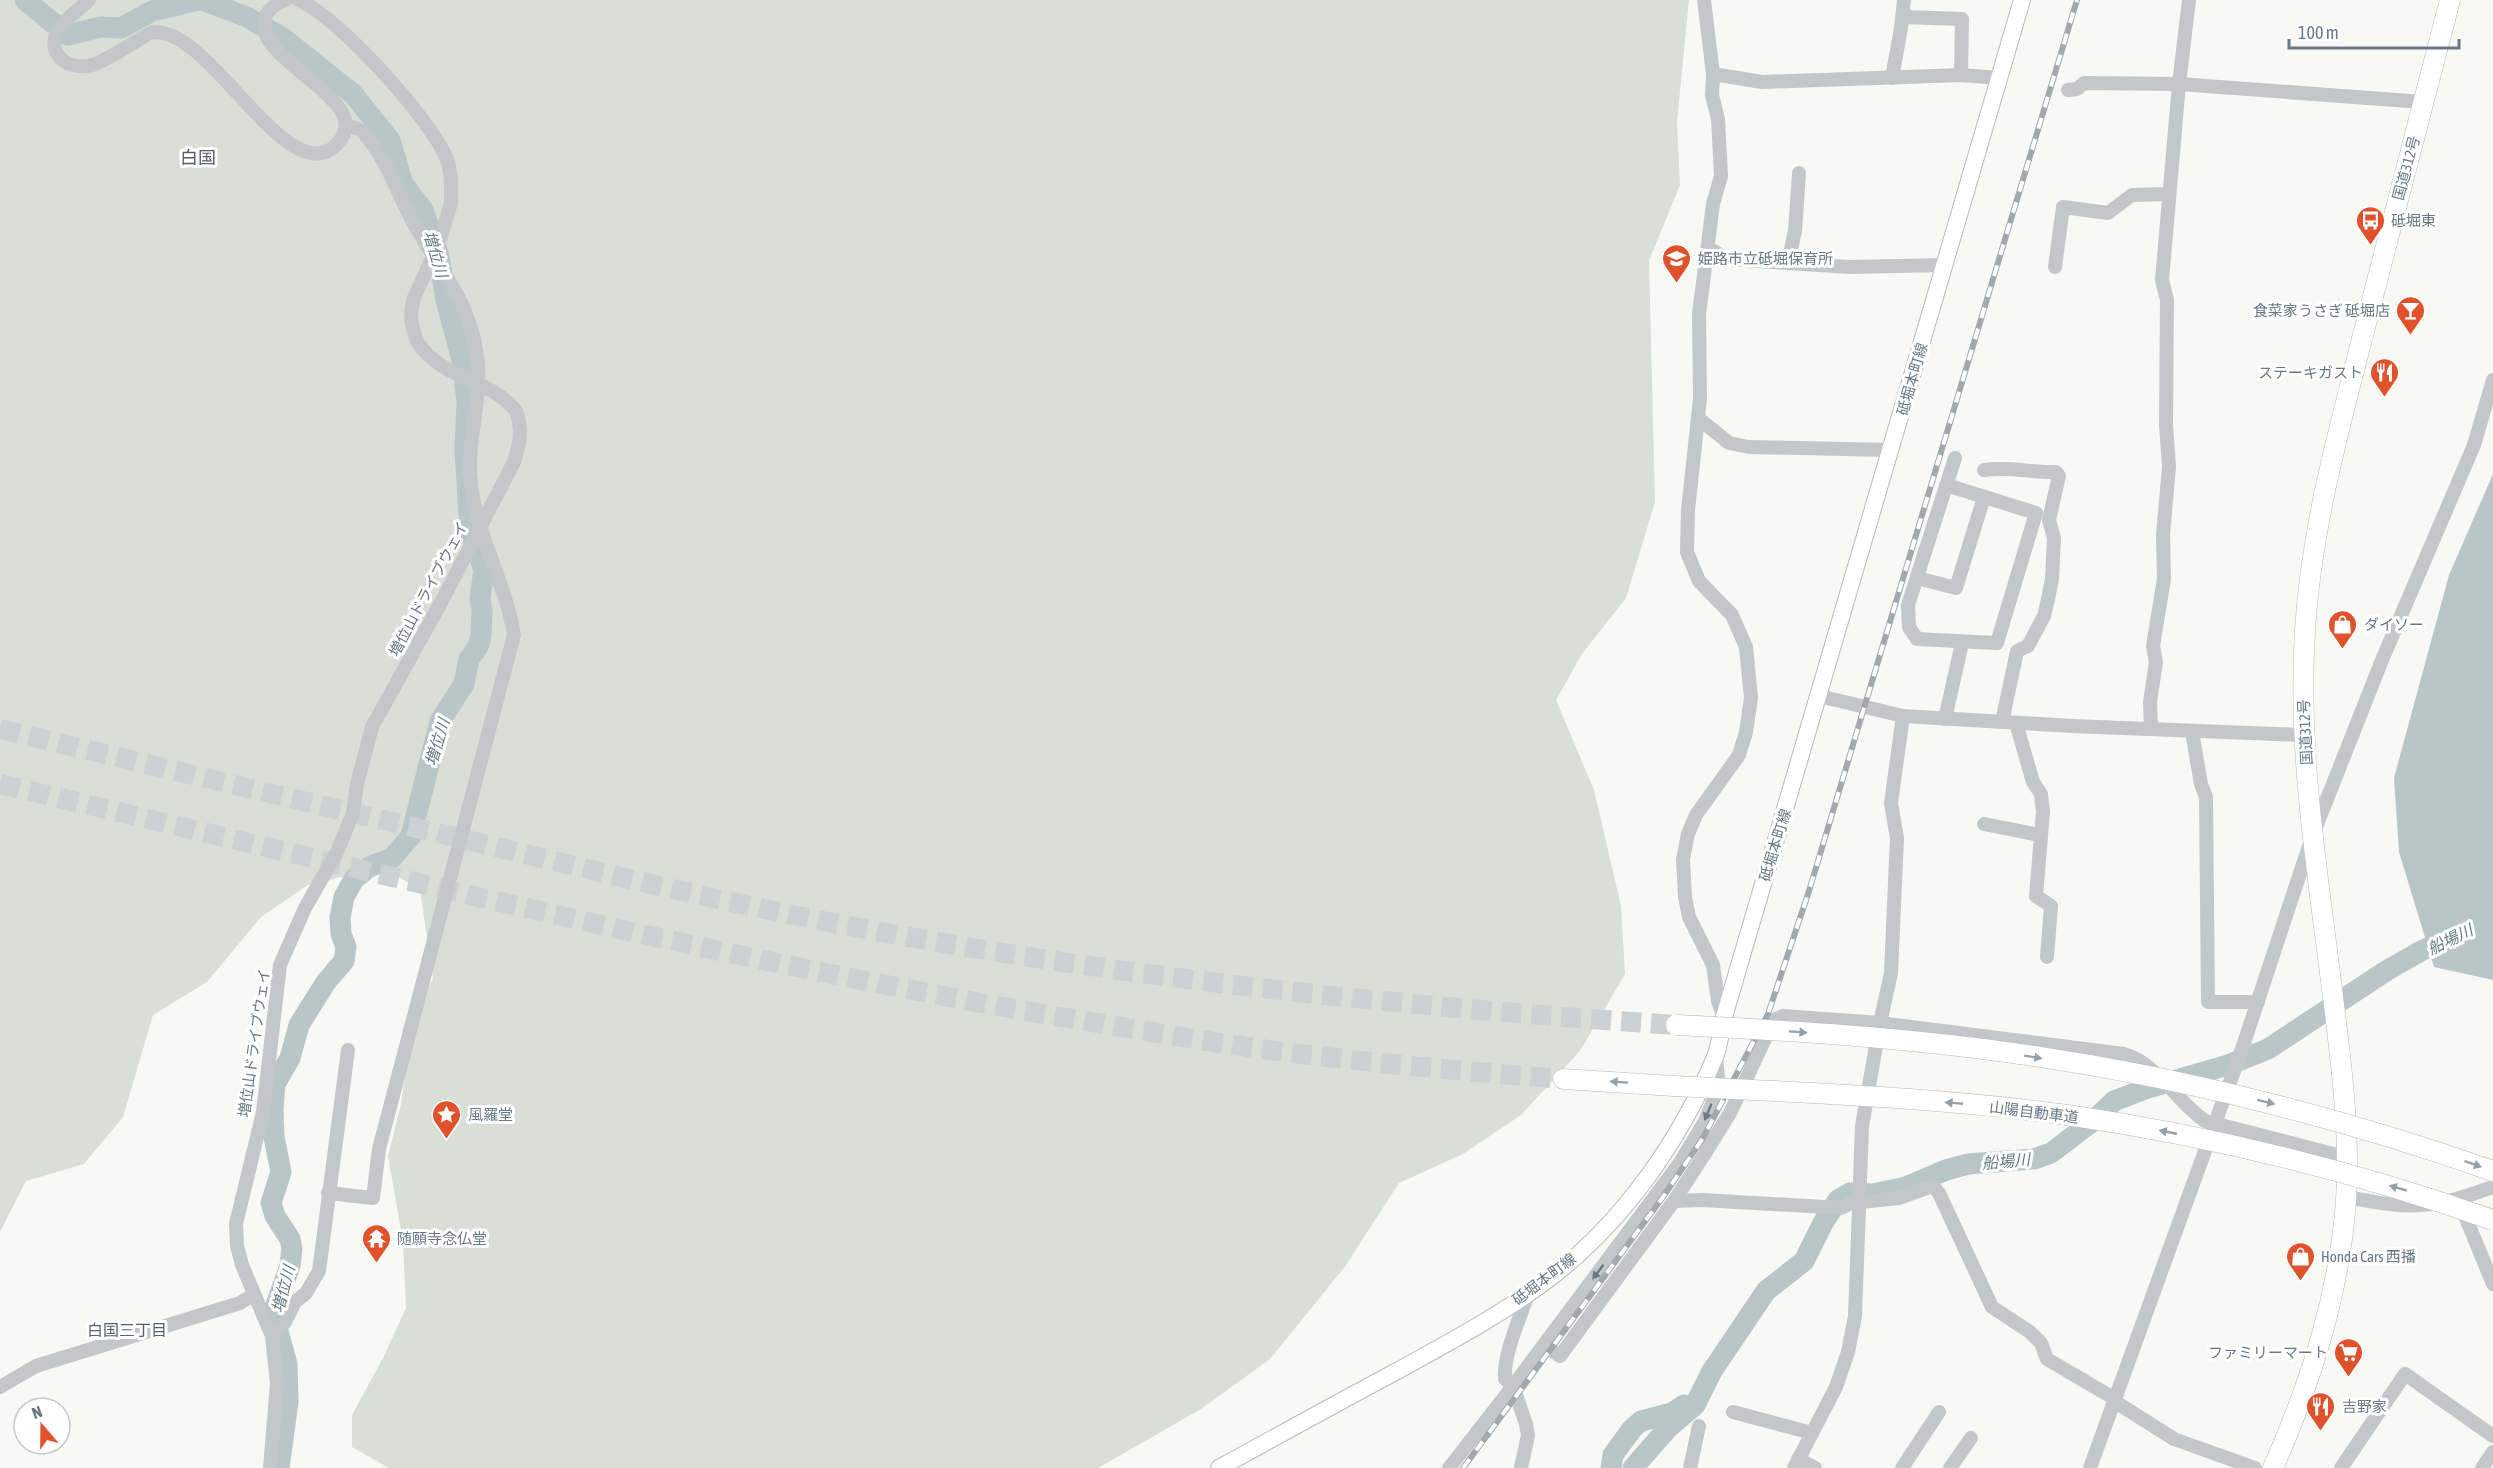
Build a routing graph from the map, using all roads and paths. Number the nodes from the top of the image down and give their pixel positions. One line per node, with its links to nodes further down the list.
1 (89, 0): 17 (street)
2 (286, 0): 17 (street)
3 (298, 0): 63 (street, 増位山ドライブウェイ, bridge)
4 (1704, 0): 10 (street)
5 (1904, 0): 9 (street)
6 (2022, 0): 13 (main road, 砥堀本町線)
7 (2189, 0): 14 (street)
8 (2450, 0): 16 (highway, 国道312号)
9 (1903, 17): 11 (street); 12 (street)
10 (1713, 74): 12 (street); 20 (street)
11 (1961, 75): 12 (street); 13 (street)
12 (1892, 78)
13 (1999, 78): 22 (main road, 砥堀本町線)
14 (2179, 84): 15 (street); 16 (street); 19 (street)
15 (2068, 90)
16 (2423, 102): 39 (highway, 国道312号)
17 (346, 126): 55 (street)
18 (1799, 173): 21 (street)
19 (2168, 194): 23 (street); 37 (street)
20 (1708, 248): 21 (street); 25 (street)
21 (1788, 263): 22 (street)
22 (1945, 265): 26 (main road, 砥堀本町線)
23 (2055, 267)
24 (2493, 380): 42 (street)
25 (1698, 418): 26 (street); 45 (street)
26 (1891, 450): 33 (main road, 砥堀本町線)
27 (1955, 458): 29 (street)
28 (1984, 470): 36 (street)
29 (1946, 485): 30 (street); 31 (street)
30 (1984, 497): 31 (street); 32 (street)
31 (1917, 578): 32 (street)
32 (1962, 643): 35 (street)
33 (1819, 696): 34 (street); 45 (main road, 砥堀本町線)
34 (1903, 716): 35 (street); 46 (street)
35 (1946, 719): 36 (street)
36 (2009, 722): 37 (street); 41 (street)
37 (2151, 729): 38 (street)
38 (2192, 732): 39 (street); 44 (street)
39 (2303, 735): 42 (highway, 国道312号)
40 (1984, 824): 41 (street)
41 (2040, 835): 43 (street)
42 (2312, 837): 44 (street); 52 (highway, 国道312号)
43 (2047, 957)
44 (2258, 1002): 51 (street)
45 (1724, 1017): 49 (main road, 砥堀本町線)
46 (1880, 1023): 51 (street, bridge); 58 (street); 59 (street)
47 (1676, 1025): 53 (highway, one-way to 53, bridge)
48 (348, 1050): 55 (street)
49 (1716, 1055): 62 (main road, 砥堀本町線); 65 (street, one-way to 65)
50 (1563, 1079): 60 (highway, 山陽自動車道, one-way to 50, bridge)
51 (2214, 1124): 52 (street); 68 (street)
52 (2345, 1156): 56 (highway, 国道312号)
53 (2493, 1171)
54 (2493, 1187): 57 (street)
55 (328, 1193): 64 (street)
56 (2346, 1197): 57 (street); 87 (highway, 国道312号)
57 (2462, 1197): 61 (street)
58 (1674, 1201): 59 (street); 65 (street)
59 (1860, 1203): 68 (street); 72 (street)
60 (2493, 1220)
61 (2493, 1284)
62 (1528, 1294): 66 (street); 78 (main road, 砥堀本町線)
63 (253, 1295): 64 (street, 増位山ドライブウェイ); 67 (street)
64 (272, 1336): 77 (street, 増位山ドライブウェイ)
65 (1544, 1345): 66 (street)
66 (1513, 1386): 79 (street); 80 (street)
67 (0, 1387)
68 (2114, 1401): 85 (street); 86 (street)
69 (1733, 1412): 72 (street)
70 (1939, 1412): 83 (street)
71 (1699, 1426): 81 (street)
72 (1812, 1433): 76 (street)
73 (2493, 1436): 88 (street)
74 (1971, 1437): 84 (street)
75 (2493, 1452): 89 (street)
76 (1796, 1463): 82 (street)
77 (270, 1468)
78 (1219, 1468)
79 (1449, 1468)
80 (1521, 1468)
81 (1690, 1468)
82 (1815, 1468)
83 (1902, 1468)
84 (1950, 1468)
85 (2090, 1468)
86 (2255, 1468)
87 (2273, 1468)
88 (2341, 1468)
89 (2482, 1468)

